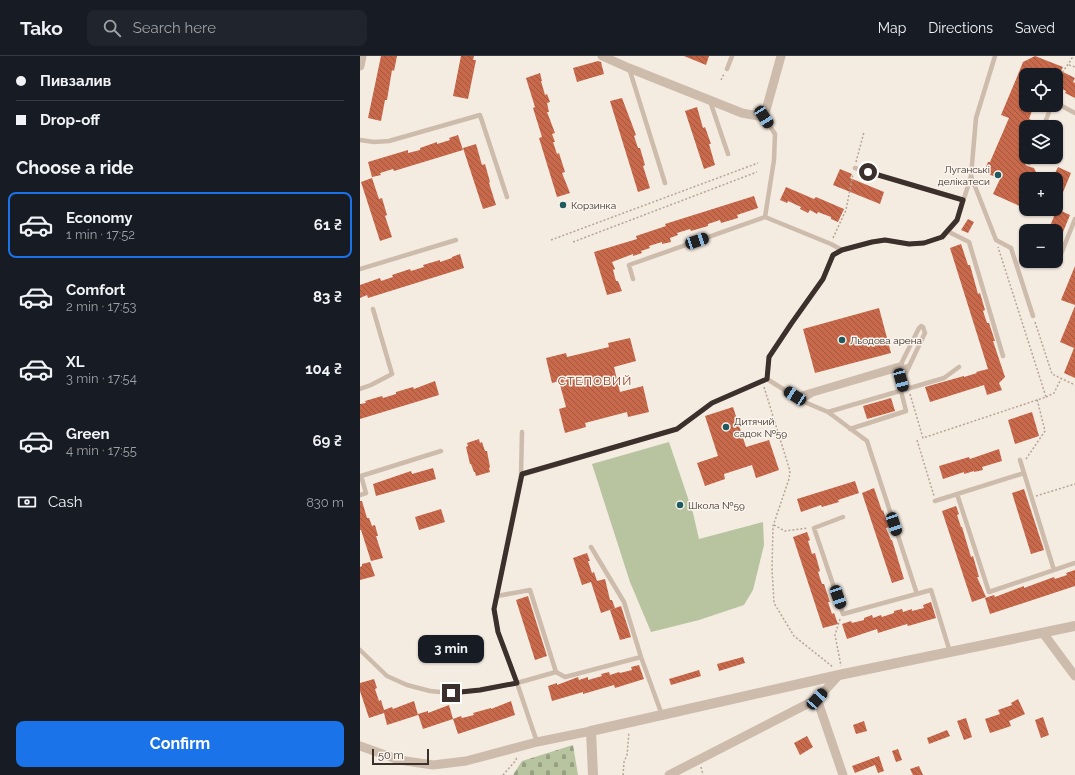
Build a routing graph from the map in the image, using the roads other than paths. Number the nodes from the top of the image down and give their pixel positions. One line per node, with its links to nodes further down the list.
1 (362, 56): 6 (street)
2 (602, 56): 7 (street)
3 (732, 56): 8 (lane)
4 (781, 56): 12 (street)
5 (995, 56): 16 (lane)
6 (360, 66)
7 (629, 68): 9 (street); 17 (lane)
8 (727, 69)
9 (710, 101): 12 (street); 14 (lane)
10 (1063, 107): 11 (lane)
11 (1075, 113)
12 (764, 117): 20 (lane)
13 (360, 140): 18 (lane)
14 (728, 154)
15 (855, 168): 19 (lane)
16 (970, 176): 19 (lane); 29 (lane)
17 (665, 183)
18 (507, 197)
19 (963, 200): 22 (lane)
20 (765, 217): 25 (lane); 27 (lane)
21 (1075, 219): 24 (lane)
22 (947, 231): 25 (lane); 30 (lane)
23 (456, 240): 26 (lane)
24 (1063, 249)
25 (842, 250): 35 (lane)
26 (360, 270)
27 (633, 279)
28 (373, 309): 36 (lane)
29 (1033, 316)
30 (1003, 356)
31 (902, 364): 32 (lane); 34 (lane); 38 (lane)
32 (909, 366): 34 (lane); 37 (lane)
33 (959, 367): 37 (lane)
34 (899, 369): 37 (lane); 39 (lane)
35 (767, 379): 38 (lane); 46 (lane)
36 (360, 389)
37 (904, 390): 40 (lane); 41 (lane)
38 (795, 396): 39 (lane)
39 (802, 401): 40 (lane)
40 (828, 412): 41 (lane)
41 (850, 429): 54 (lane)
42 (522, 432): 46 (lane)
43 (441, 451): 48 (lane)
44 (1021, 462): 45 (lane)
45 (1024, 473): 47 (lane); 53 (lane)
46 (522, 474): 55 (lane)
47 (957, 494): 49 (lane); 53 (lane)
48 (360, 495)
49 (935, 501)
50 (844, 518): 54 (lane)
51 (591, 547): 60 (lane)
52 (1075, 563): 53 (lane)
53 (1054, 570)
54 (917, 594): 59 (lane)
55 (497, 596): 61 (lane); 64 (lane)
56 (1075, 626): 57 (street)
57 (1043, 633): 59 (street); 63 (street)
58 (360, 650): 64 (lane)
59 (950, 652): 62 (street)
60 (641, 657): 61 (lane); 66 (lane)
61 (556, 672): 64 (lane)
62 (841, 675): 65 (street); 66 (street)
63 (1075, 676)
64 (517, 683): 68 (lane)
65 (817, 699): 71 (street); 72 (street)
66 (662, 715): 67 (street)
67 (591, 731): 68 (street); 70 (street)
68 (537, 742): 69 (street)
69 (360, 746)
70 (593, 775)
71 (669, 775)
72 (843, 775)

